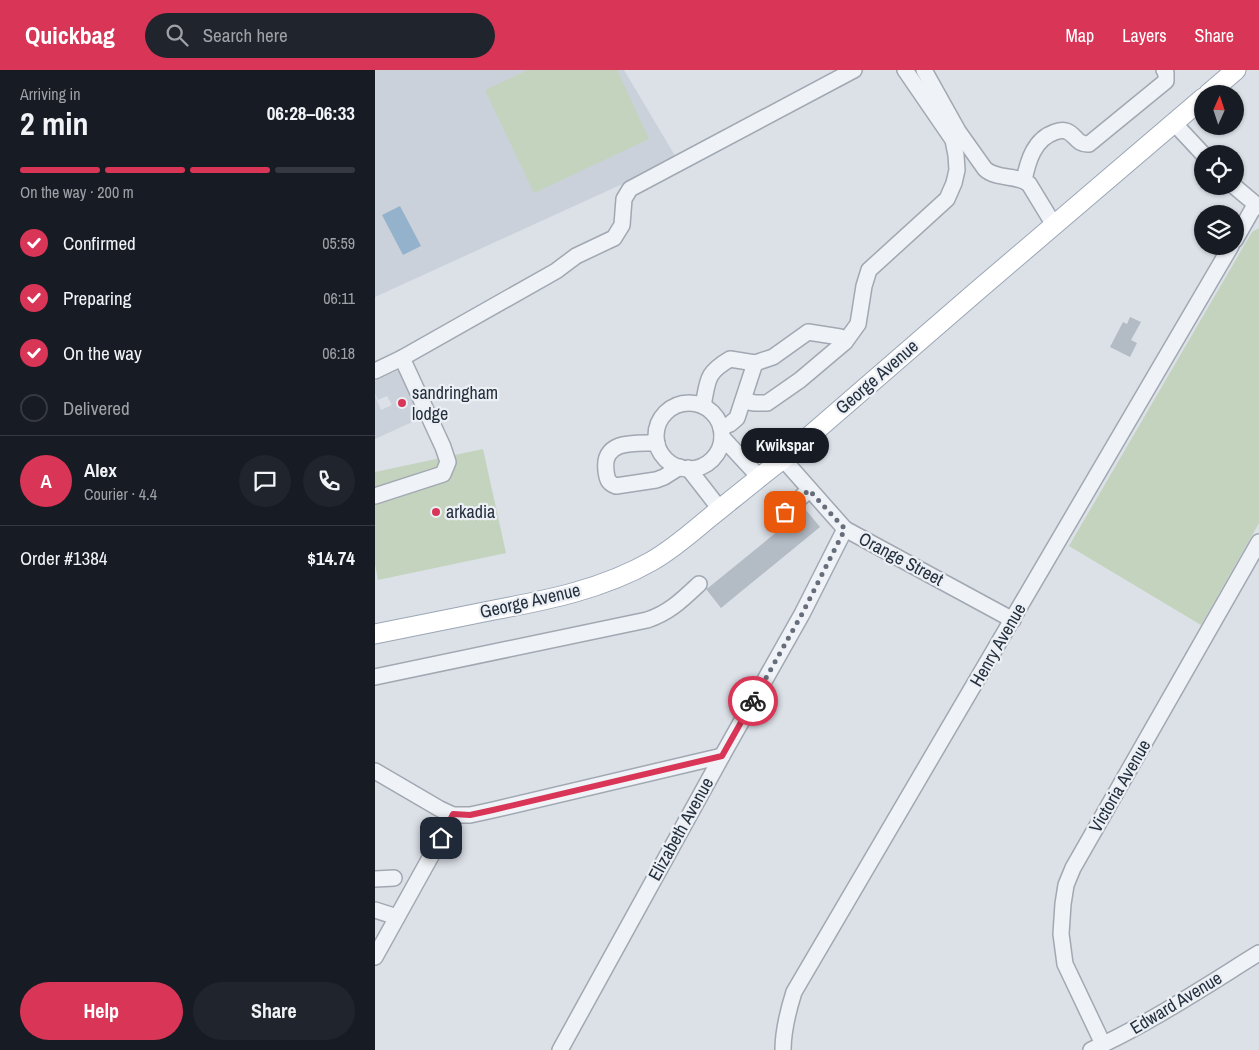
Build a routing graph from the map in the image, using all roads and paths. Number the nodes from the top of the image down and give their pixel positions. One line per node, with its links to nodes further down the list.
1 (854, 70): 17 (street)
2 (905, 70): 16 (street)
3 (924, 70): 10 (street)
4 (1164, 70): 10 (street)
5 (1236, 70): 6 (main road)
6 (1218, 85)
7 (1194, 106): 8 (main road, George Avenue)
8 (1174, 123): 9 (street); 13 (main road, George Avenue)
9 (1195, 145)
10 (1024, 180): 13 (street)
11 (1244, 195): 12 (street)
12 (1257, 206): 14 (street)
13 (1054, 225): 24 (main road, George Avenue)
14 (1244, 226)
15 (1226, 255): 34 (street, Henry Avenue)
16 (845, 342): 18 (street); 20 (street)
17 (401, 358): 19 (street); 28 (street)
18 (755, 364): 20 (street); 21 (street)
19 (375, 371)
20 (743, 401): 22 (street)
21 (703, 406): 22 (street); 23 (street)
22 (721, 432): 25 (street); 26 (street)
23 (657, 443): 25 (street); 25 (street)
24 (783, 459): 26 (main road, George Avenue); 27 (street, Orange Street)
25 (684, 468): 29 (street)
26 (759, 477): 29 (main road, George Avenue)
27 (809, 490): 30 (street); 31 (street, Orange Street)
28 (375, 496)
29 (719, 510): 35 (main road, George Avenue)
30 (785, 512)
31 (845, 529): 34 (street, Orange Street); 37 (street, Elizabeth Avenue)
32 (1259, 542): 46 (street, Victoria Avenue)
33 (699, 584): 36 (street)
34 (1013, 620): 48 (street, Henry Avenue)
35 (375, 634)
36 (375, 677)
37 (722, 756): 39 (street); 47 (street, Elizabeth Avenue)
38 (375, 772): 39 (street)
39 (453, 814): 43 (street)
40 (394, 878): 41 (street)
41 (375, 879)
42 (375, 910): 43 (street)
43 (397, 917): 45 (street)
44 (1259, 953): 46 (street, Edward Avenue)
45 (375, 957)
46 (1097, 1047)
47 (560, 1050)
48 (783, 1050)

